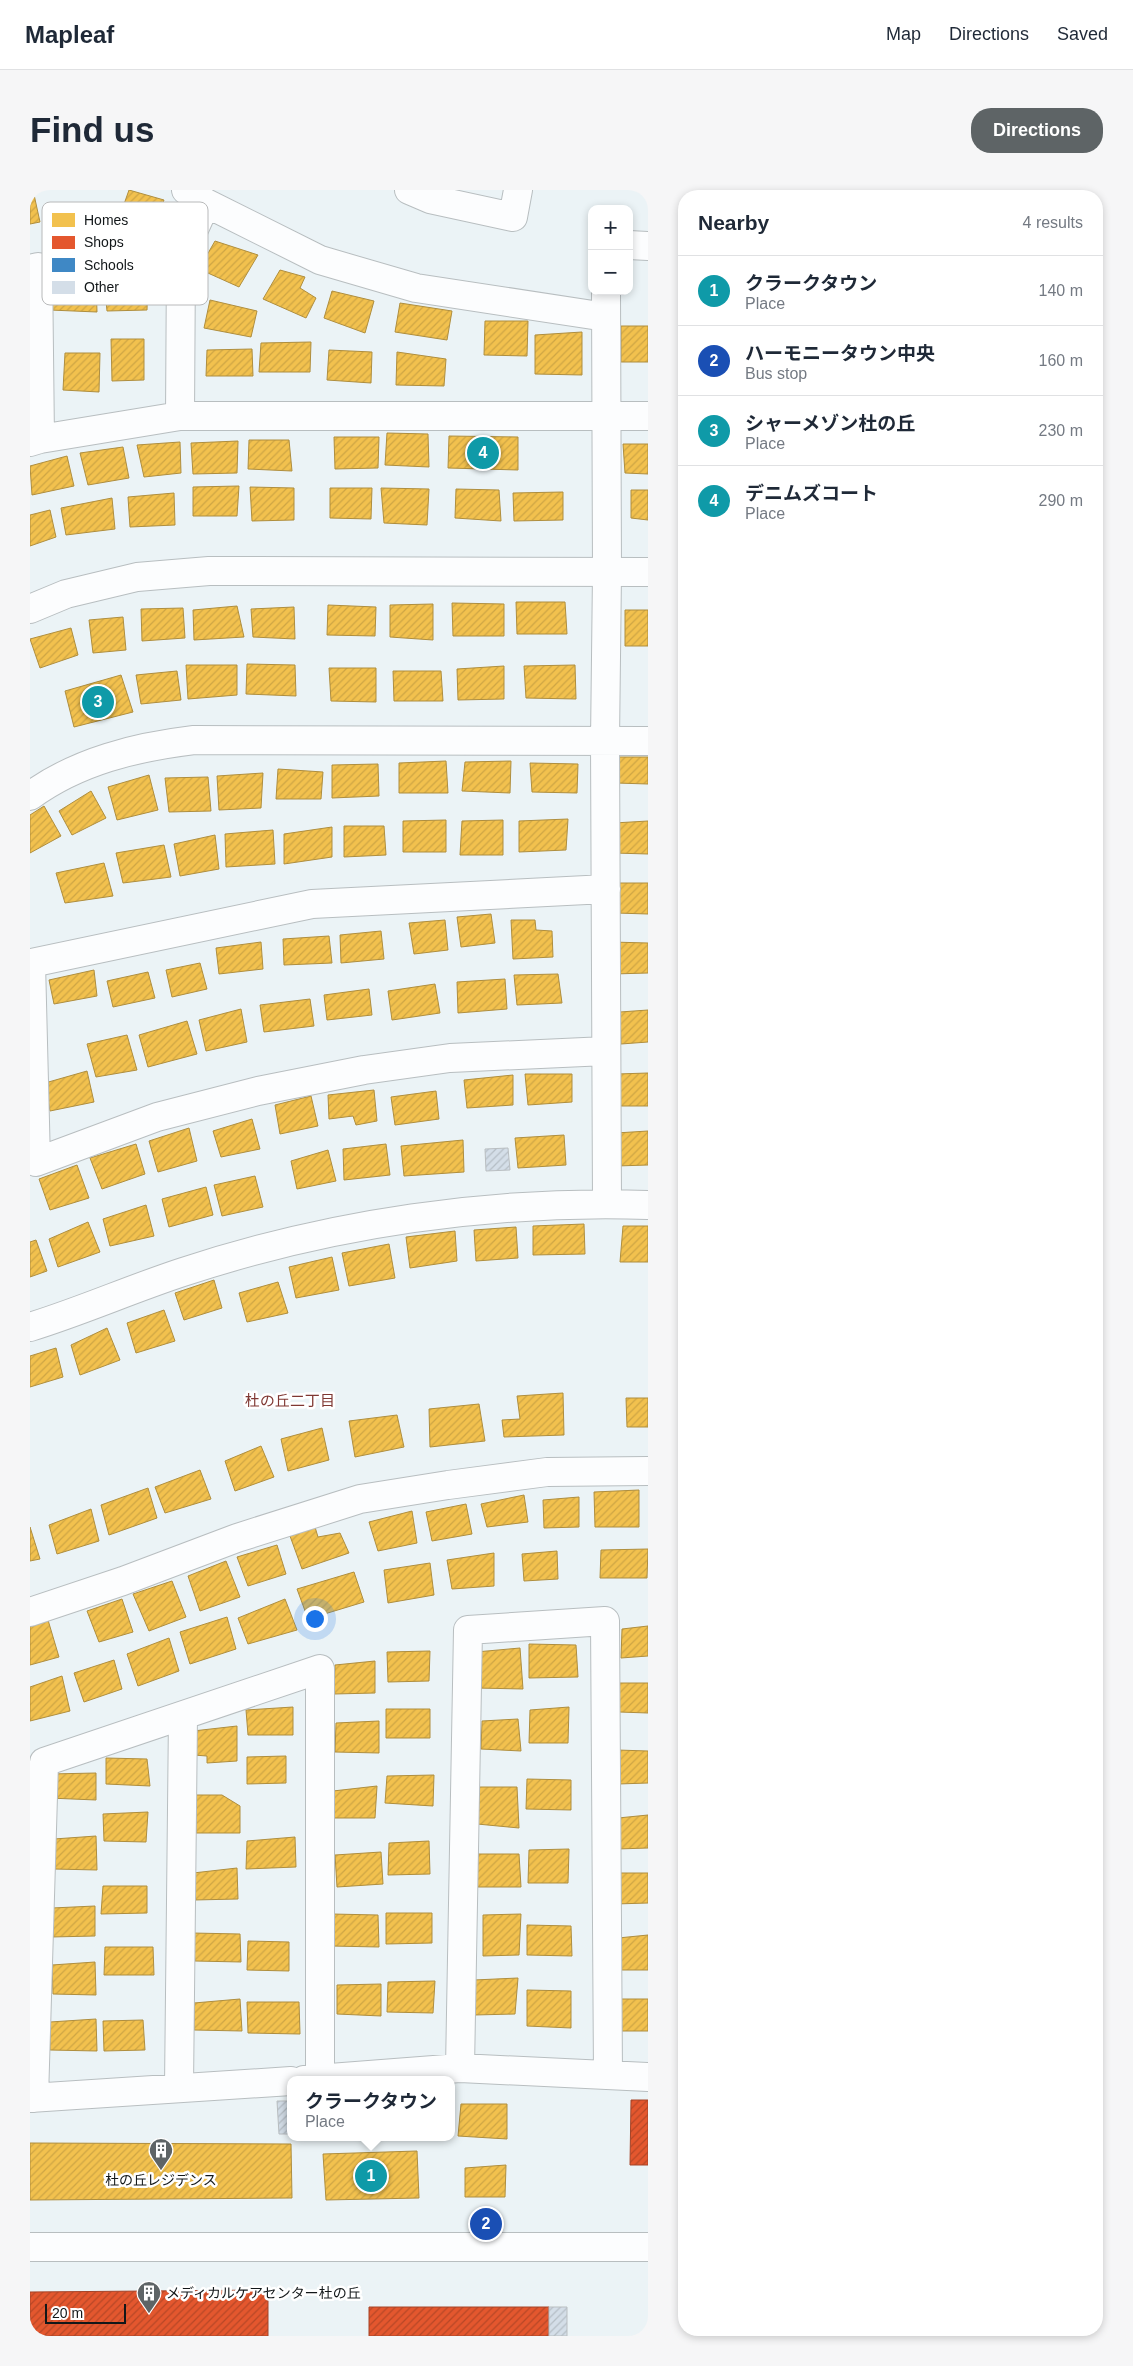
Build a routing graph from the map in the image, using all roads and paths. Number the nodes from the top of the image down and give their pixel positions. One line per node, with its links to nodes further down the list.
1 (409, 190): 2 (street)
2 (518, 190)
3 (208, 203): 7 (street)
4 (633, 245): 5 (street)
5 (648, 246)
6 (30, 269): 12 (street)
7 (606, 304): 10 (street)
8 (181, 305): 9 (street)
9 (180, 416): 10 (street); 12 (street)
10 (606, 416): 11 (street); 14 (street)
11 (648, 416)
12 (35, 441)
13 (648, 572): 14 (street)
14 (608, 573): 15 (street); 16 (street)
15 (30, 609)
16 (605, 741): 17 (street); 18 (street); 19 (street)
17 (648, 741)
18 (30, 796)
19 (606, 889): 20 (street); 20 (street)
20 (606, 1051): 21 (street)
21 (607, 1204): 22 (street); 23 (street)
22 (648, 1205)
23 (30, 1327)
24 (648, 1471): 25 (street)
25 (30, 1612)
26 (183, 1716): 29 (street); 33 (street); 34 (street)
27 (460, 2068): 28 (street); 28 (street); 30 (street)
28 (608, 2075): 31 (street)
29 (312, 2076)
30 (352, 2076)
31 (648, 2077)
32 (287, 2080): 33 (street)
33 (178, 2087): 34 (street)
34 (32, 2098)
35 (30, 2247): 36 (street)
36 (648, 2247)

